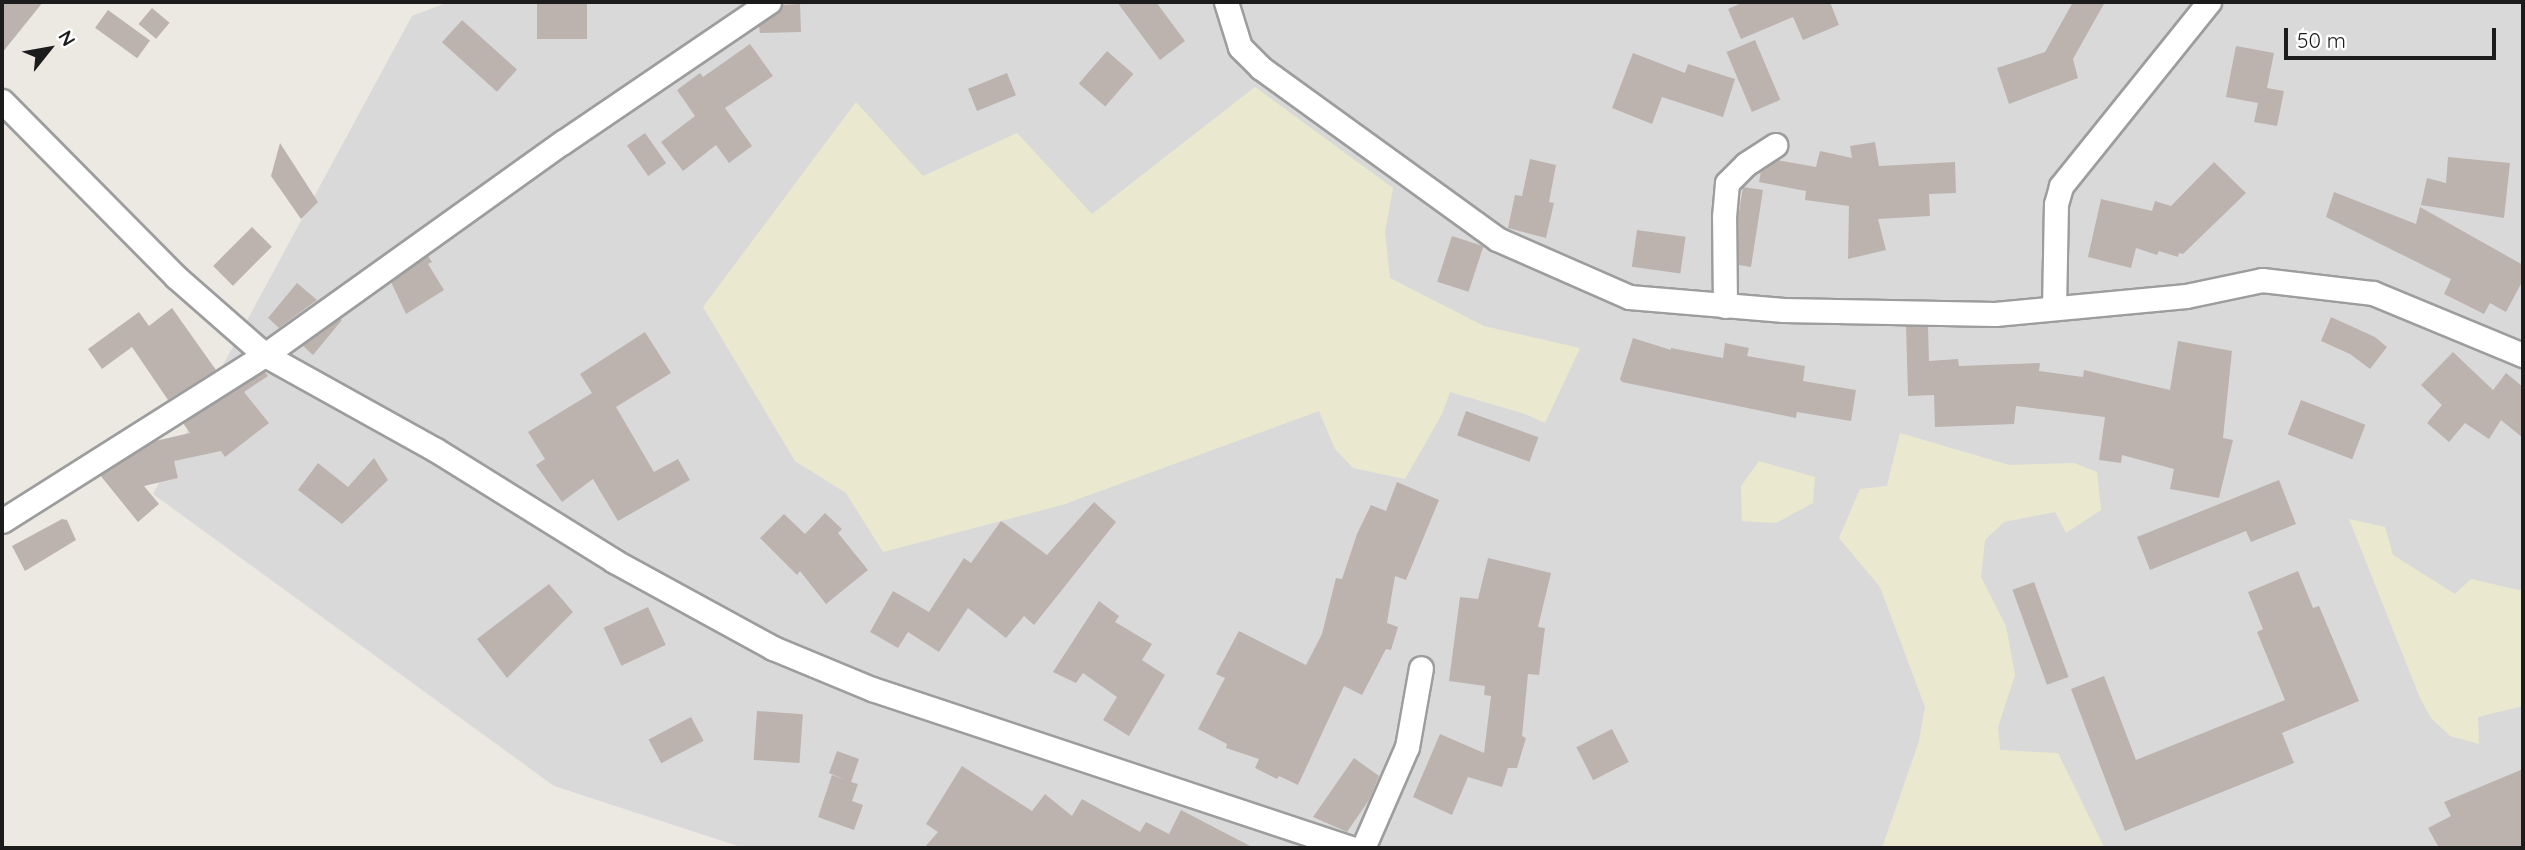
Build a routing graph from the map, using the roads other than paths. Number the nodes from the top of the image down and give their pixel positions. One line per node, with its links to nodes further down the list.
1 (769, 2): 8 (street)
2 (1226, 2): 6 (street)
3 (2209, 2): 7 (street)
4 (2, 101): 8 (street)
5 (1775, 145): 6 (street)
6 (1726, 306): 7 (street)
7 (2054, 308): 9 (street)
8 (265, 355): 10 (street); 12 (street)
9 (2523, 355)
10 (2, 521)
11 (1421, 668): 13 (street)
12 (1352, 848)
13 (1363, 848)

